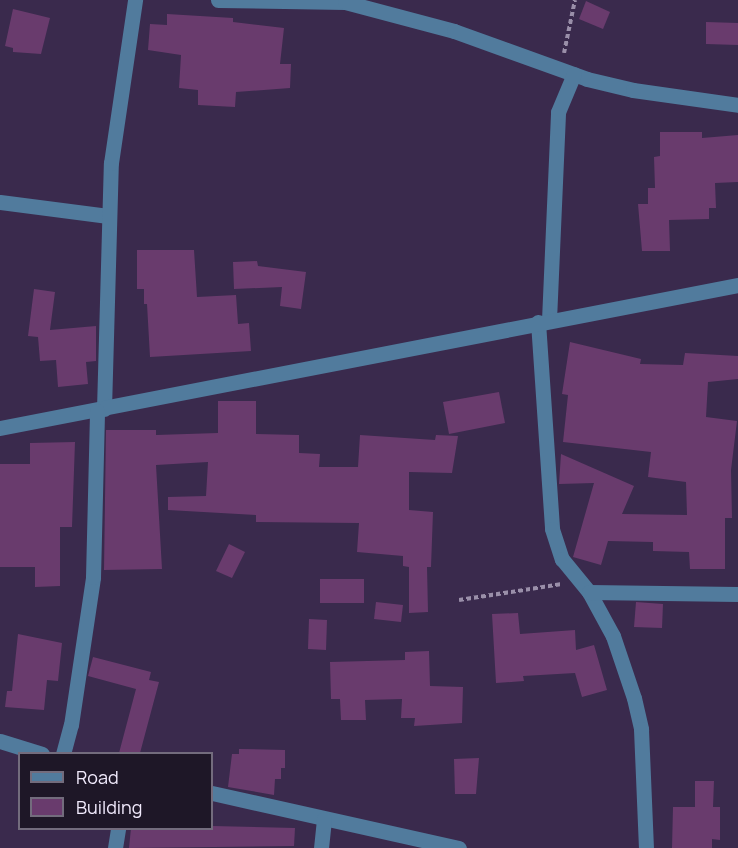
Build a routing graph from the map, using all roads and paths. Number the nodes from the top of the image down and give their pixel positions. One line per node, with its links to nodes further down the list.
1 (135, 0): 8 (street)
2 (218, 0): 4 (street)
3 (575, 0): 5 (path)
4 (346, 1): 5 (street)
5 (568, 71): 6 (street); 10 (street)
6 (738, 105)
7 (0, 202): 8 (street)
8 (108, 216): 11 (street)
9 (738, 285): 10 (street)
10 (543, 321): 11 (street); 13 (street)
11 (100, 410): 12 (street); 19 (street)
12 (0, 428)
13 (577, 581): 14 (street); 16 (path)
14 (589, 592): 15 (street); 26 (street)
15 (738, 594)
16 (459, 600)
17 (0, 741): 18 (street)
18 (38, 752)
19 (63, 752)
20 (213, 793): 21 (street)
21 (324, 819): 24 (street); 25 (street)
22 (118, 830): 23 (street)
23 (115, 848)
24 (321, 848)
25 (459, 848)
26 (646, 848)

